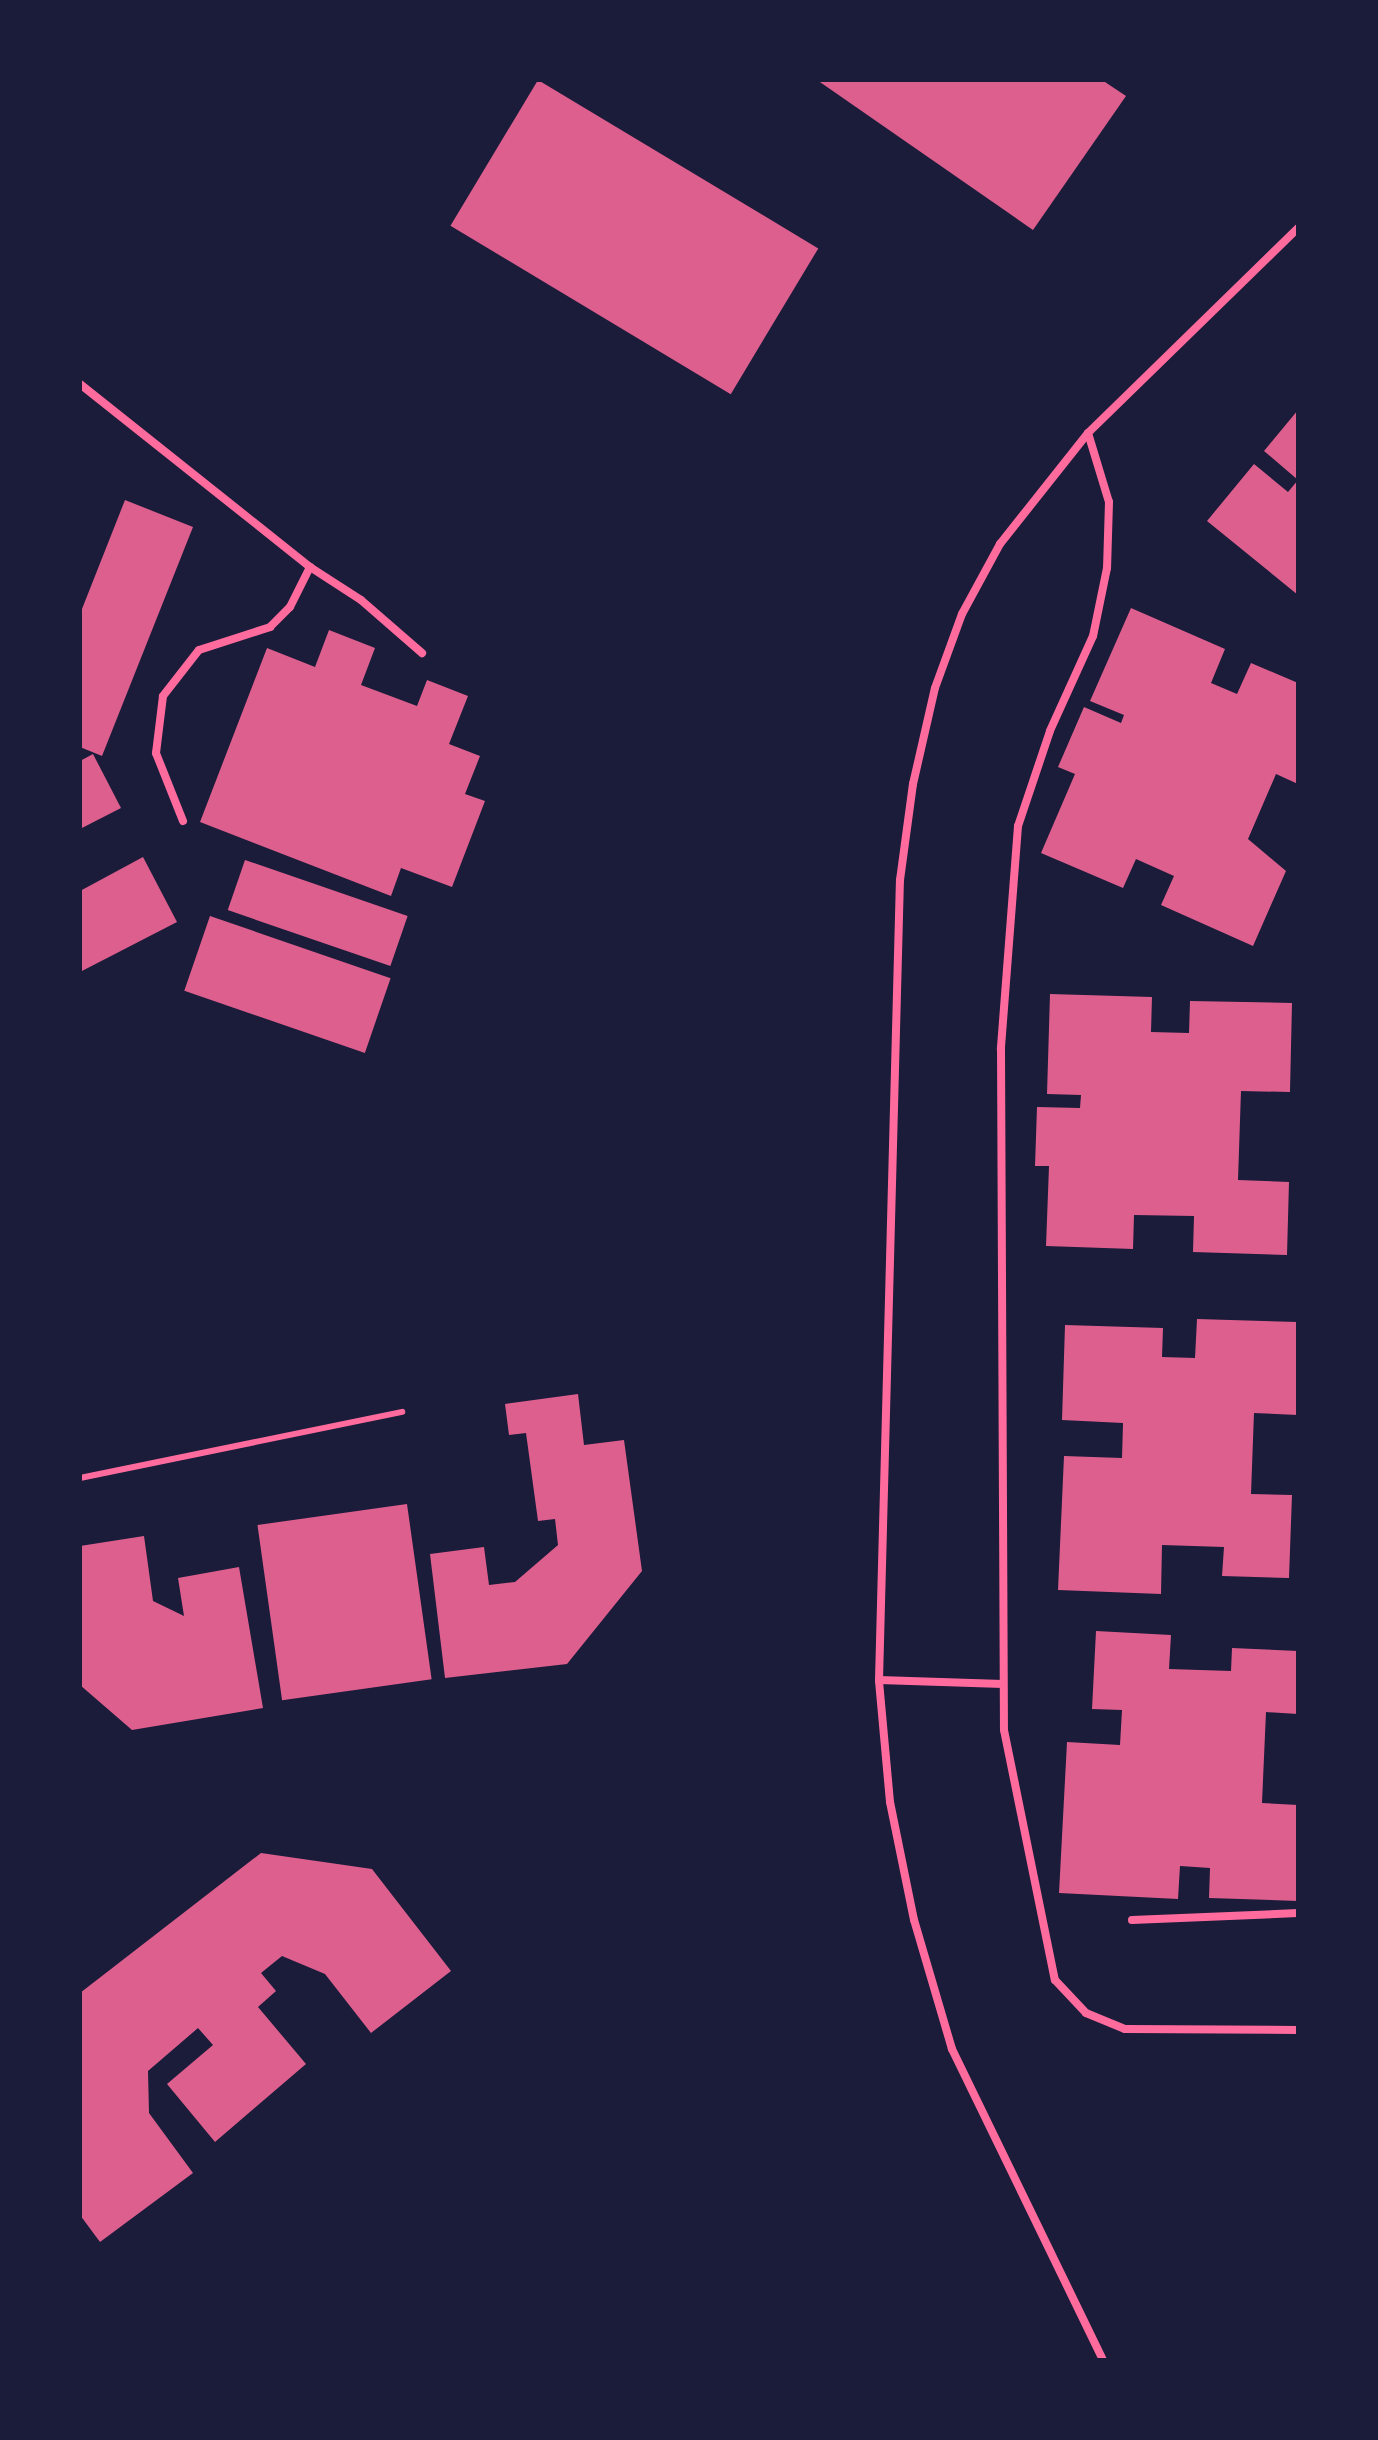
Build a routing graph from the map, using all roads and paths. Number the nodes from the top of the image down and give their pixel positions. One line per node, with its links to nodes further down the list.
1 (1298, 228): 3 (street)
2 (80, 384): 4 (street)
3 (1088, 433): 9 (street); 10 (street)
4 (310, 567): 5 (street); 6 (street)
5 (422, 653)
6 (183, 821)
7 (402, 1412): 8 (lane)
8 (80, 1478)
9 (879, 1680): 10 (street); 14 (street)
10 (1003, 1684): 13 (street)
11 (1298, 1913): 12 (street)
12 (1132, 1920)
13 (1298, 2030)
14 (1103, 2360)

